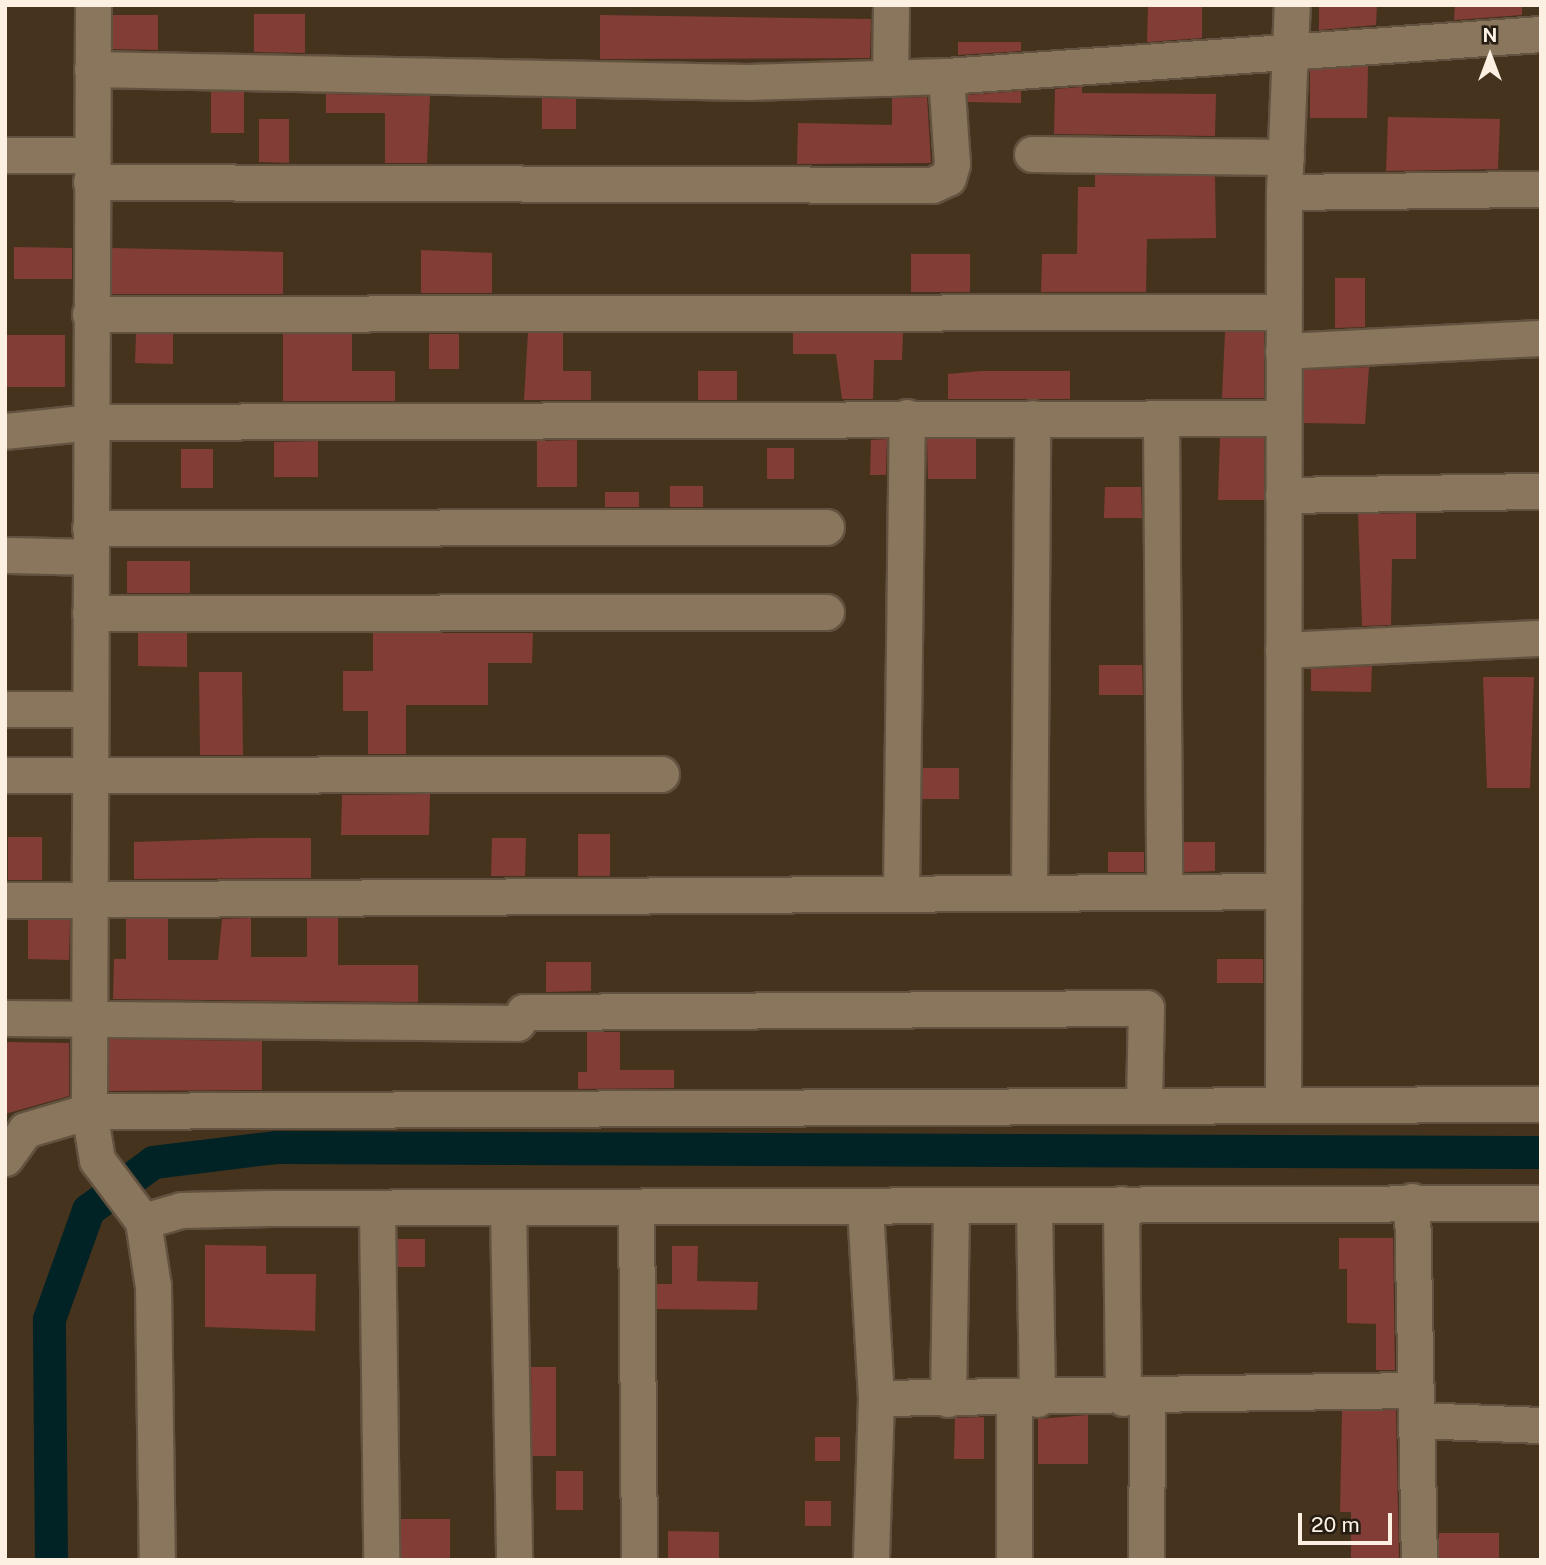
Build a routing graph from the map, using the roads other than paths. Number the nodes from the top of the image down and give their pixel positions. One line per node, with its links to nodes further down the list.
1 (93, 5): 6 (street)
2 (891, 5): 8 (street)
3 (1292, 5): 5 (street)
4 (1541, 34): 5 (street)
5 (1292, 48): 7 (street); 11 (street)
6 (92, 69): 8 (street); 12 (street)
7 (946, 76): 8 (street); 12 (street)
8 (890, 78)
9 (1032, 154): 11 (street)
10 (5, 155): 12 (street)
11 (1286, 157): 14 (street)
12 (91, 168): 16 (street)
13 (1541, 189): 14 (street)
14 (1284, 192): 15 (street)
15 (1283, 312): 16 (street); 18 (street)
16 (90, 314): 23 (street)
17 (1541, 338): 18 (street)
18 (1283, 351): 22 (street)
19 (907, 417): 20 (street); 23 (street); 42 (street)
20 (1032, 418): 21 (street); 41 (street)
21 (1161, 418): 22 (street); 39 (street)
22 (1283, 418): 26 (street)
23 (92, 422): 24 (street); 28 (street)
24 (5, 431)
25 (1541, 491): 26 (street)
26 (1283, 495): 33 (street)
27 (826, 527): 28 (street)
28 (90, 542): 29 (street); 31 (street)
29 (5, 555)
30 (826, 612): 31 (street)
31 (90, 613): 35 (street)
32 (1541, 639): 33 (street)
33 (1283, 650): 40 (street)
34 (5, 709): 35 (street)
35 (90, 709): 38 (street)
36 (661, 774): 38 (street)
37 (5, 775): 38 (street)
38 (89, 775): 43 (street)
39 (1164, 891): 40 (street); 41 (street)
40 (1283, 891): 48 (street)
41 (1029, 892): 42 (street)
42 (901, 894): 43 (street)
43 (89, 899): 44 (street); 46 (street)
44 (5, 900)
45 (5, 1018): 46 (street)
46 (89, 1024): 49 (street); 50 (street)
47 (1541, 1104): 48 (street)
48 (1283, 1105): 49 (street)
49 (1144, 1106): 50 (street)
50 (89, 1111): 51 (street); 61 (street)
51 (5, 1158)
52 (1412, 1201): 53 (street); 54 (street); 66 (street)
53 (1541, 1203)
54 (1121, 1204): 55 (street); 63 (street)
55 (1034, 1205): 56 (street); 65 (street)
56 (951, 1206): 57 (street); 64 (street)
57 (865, 1207): 60 (street); 62 (street)
58 (377, 1208): 59 (street); 61 (street); 69 (street)
59 (508, 1208): 60 (street); 70 (street)
60 (636, 1208): 71 (street)
61 (138, 1215): 68 (street)
62 (876, 1398): 64 (street); 72 (street)
63 (1135, 1398): 65 (street); 66 (street); 74 (street)
64 (948, 1399): 65 (street)
65 (1025, 1399): 73 (street)
66 (1416, 1405): 67 (street); 75 (street)
67 (1541, 1425)
68 (157, 1560)
69 (381, 1560)
70 (514, 1560)
71 (639, 1560)
72 (871, 1560)
73 (1014, 1560)
74 (1146, 1560)
75 (1419, 1560)

